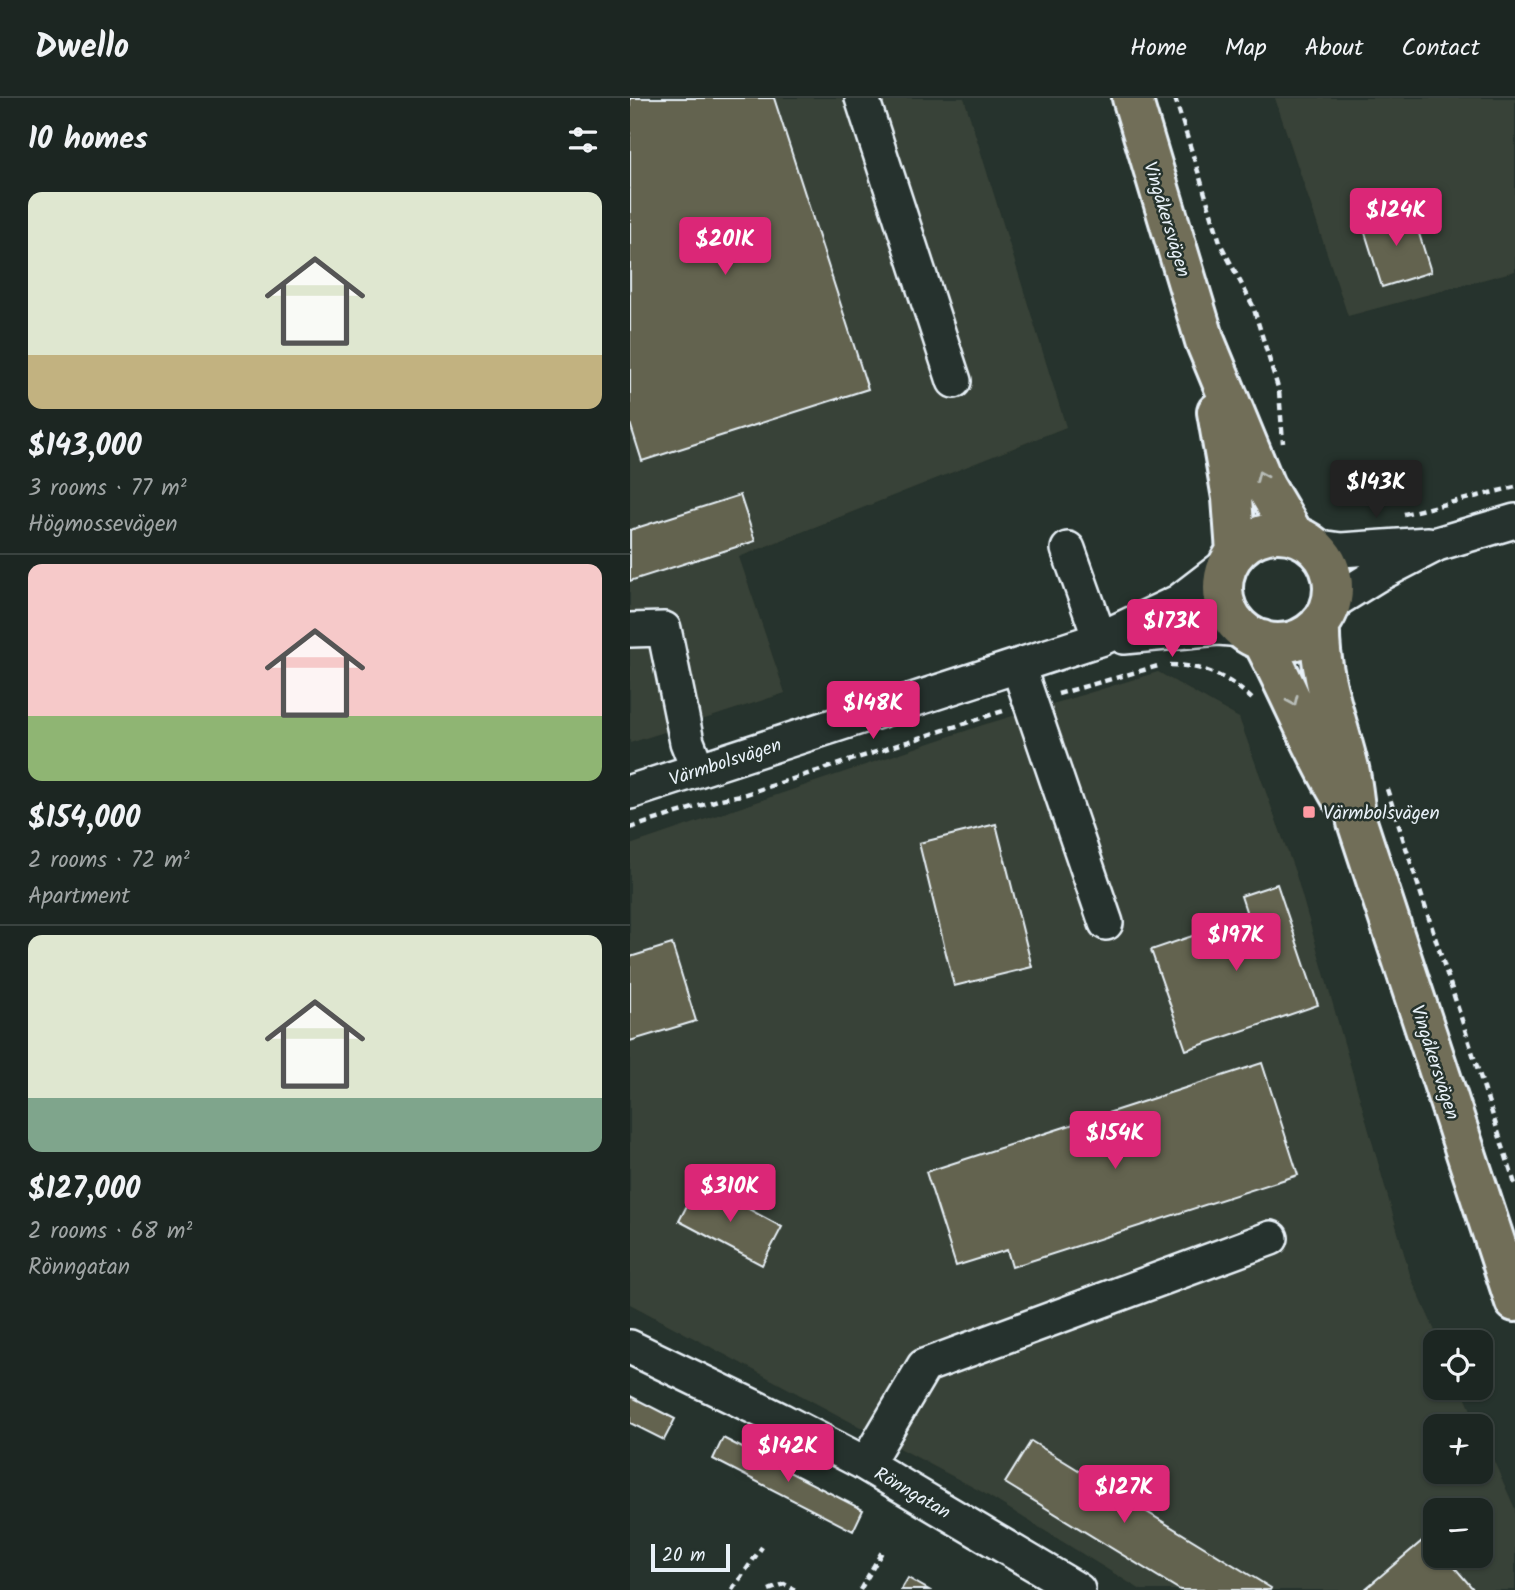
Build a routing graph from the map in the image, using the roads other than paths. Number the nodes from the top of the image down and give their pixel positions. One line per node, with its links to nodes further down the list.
1 (862, 98): 4 (street)
2 (1132, 98): 3 (main road, Vingåkersvägen)
3 (1205, 341): 6 (main road, Vingåkersvägen, one-way to 3); 9 (main road, Vingåkersvägen)
4 (954, 381)
5 (1515, 521): 7 (street)
6 (1303, 540): 7 (street); 9 (main road); 10 (main road, Vingåkersvägen)
7 (1437, 544): 10 (street)
8 (1068, 549): 13 (street)
9 (1233, 557): 12 (main road, Vingåkersvägen); 13 (street, Värmbolsvägen)
10 (1325, 613): 12 (main road); 17 (main road, Vingåkersvägen)
11 (630, 630): 15 (street)
12 (1252, 635): 13 (street, Värmbolsvägen); 17 (main road, Vingåkersvägen, one-way to 17)
13 (1100, 639): 14 (street, Värmbolsvägen)
14 (1018, 666): 15 (street, Värmbolsvägen); 18 (street)
15 (698, 770): 16 (street, Värmbolsvägen)
16 (630, 792)
17 (1357, 822): 20 (main road, Vingåkersvägen)
18 (1106, 923)
19 (1271, 1238): 22 (street)
20 (1515, 1302)
21 (630, 1347): 22 (street, Rönngatan)
22 (866, 1464): 23 (street, Rönngatan)
23 (1078, 1590)

